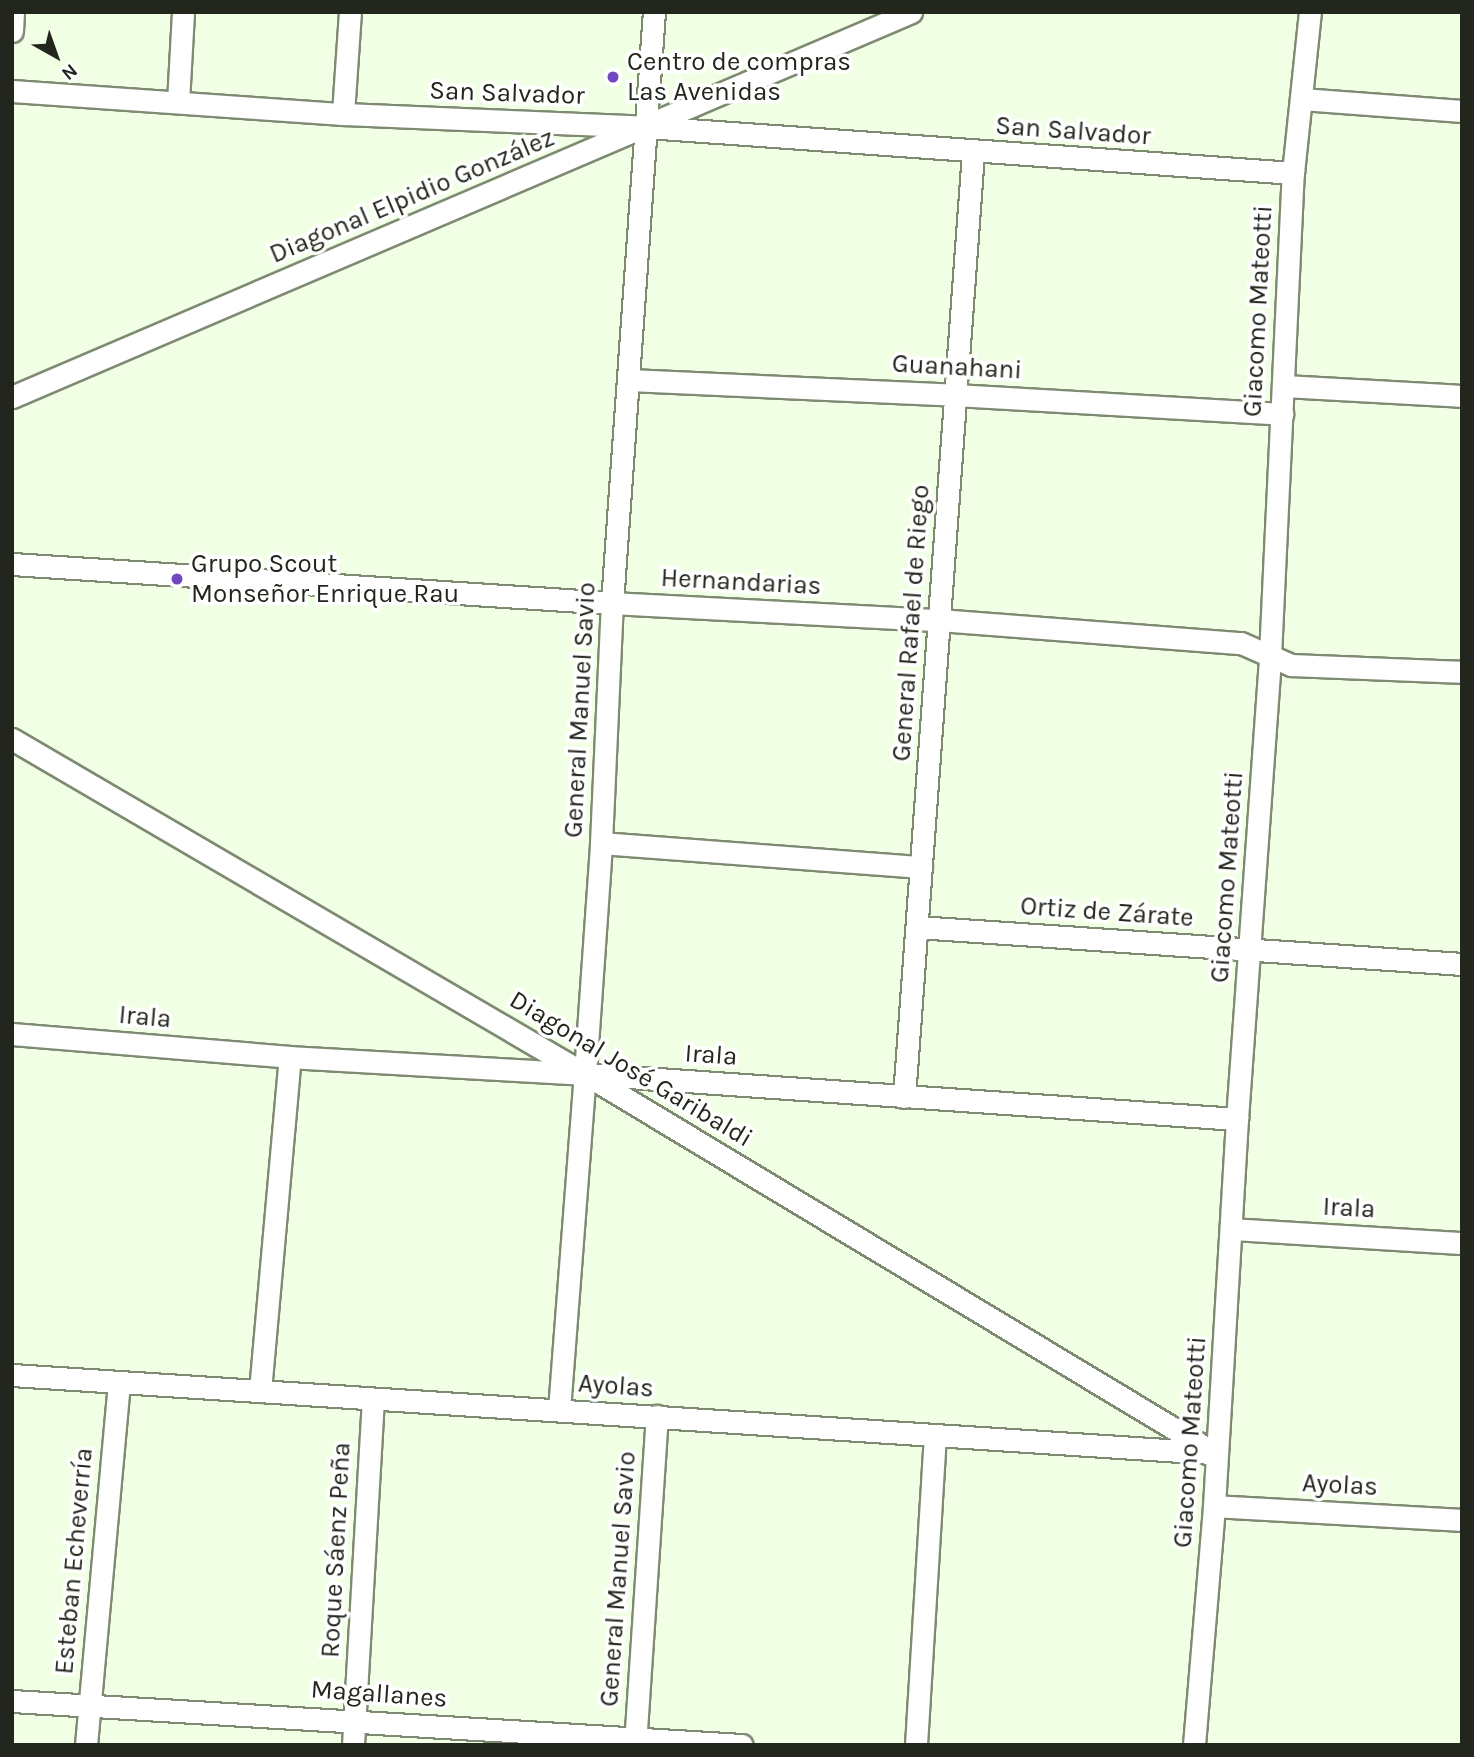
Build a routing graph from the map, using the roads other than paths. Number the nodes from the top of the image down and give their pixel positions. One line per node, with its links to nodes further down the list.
1 (13, 12): 7 (street)
2 (183, 12): 10 (street)
3 (350, 12): 12 (street)
4 (654, 12): 13 (street, General Manuel Savio)
5 (911, 12): 13 (street, Diagonal Elpidio González)
6 (1310, 12): 9 (street, Giacomo Mateotti)
7 (12, 32)
8 (12, 91): 10 (street, San Salvador)
9 (1302, 99): 11 (street); 15 (street, Giacomo Mateotti)
10 (178, 102): 12 (street, San Salvador)
11 (1462, 111)
12 (343, 114): 13 (street, San Salvador)
13 (647, 127): 14 (street, San Salvador); 16 (street, General Manuel Savio); 20 (street, Diagonal Elpidio González)
14 (973, 152): 15 (street, San Salvador); 18 (street, General Rafael de Riego)
15 (1293, 173): 17 (street, Giacomo Mateotti)
16 (629, 380): 18 (street, Guanahani); 23 (street, General Manuel Savio)
17 (1284, 386): 19 (street); 21 (street, Giacomo Mateotti)
18 (955, 394): 21 (street, Guanahani); 24 (street, General Rafael de Riego)
19 (1462, 396)
20 (12, 397)
21 (1282, 414): 25 (street, Giacomo Mateotti)
22 (12, 564): 23 (street, Hernandarias)
23 (612, 603): 24 (street, Hernandarias); 28 (street, General Manuel Savio)
24 (939, 621): 25 (street, Hernandarias); 29 (street, General Rafael de Riego)
25 (1270, 656): 26 (street, Hernandarias); 31 (street, Giacomo Mateotti)
26 (1462, 672)
27 (12, 739): 35 (street, Diagonal José Garibaldi)
28 (601, 843): 29 (street); 35 (street, General Manuel Savio)
29 (921, 867): 30 (street, General Rafael de Riego)
30 (917, 927): 31 (street, Ortiz de Zárate); 36 (street, General Rafael de Riego)
31 (1250, 949): 32 (street, Ortiz de Zárate); 37 (street, Giacomo Mateotti)
32 (1462, 964)
33 (12, 1034): 34 (street, Irala)
34 (290, 1057): 35 (street, Irala); 42 (street)
35 (586, 1074): 36 (street, Irala); 44 (street, General Manuel Savio); 47 (street, Diagonal José Garibaldi)
36 (904, 1097): 37 (street, Irala)
37 (1237, 1119): 38 (street, Giacomo Mateotti)
38 (1232, 1229): 39 (street, Irala); 47 (street, Giacomo Mateotti)
39 (1462, 1243)
40 (12, 1375): 41 (street, Ayolas)
41 (119, 1382): 42 (street, Ayolas); 51 (street, Esteban Echeverría)
42 (260, 1391): 43 (street, Ayolas)
43 (373, 1400): 44 (street, Ayolas); 52 (street, Roque Sáenz Peña)
44 (559, 1410): 45 (street, Ayolas)
45 (657, 1416): 46 (street, Ayolas); 53 (street, General Manuel Savio)
46 (935, 1436): 47 (street, Ayolas); 57 (street)
47 (1216, 1454): 48 (street, Giacomo Mateotti)
48 (1214, 1506): 49 (street, Ayolas); 58 (street, Giacomo Mateotti)
49 (1462, 1520)
50 (12, 1701): 51 (street, Magallanes)
51 (89, 1704): 52 (street, Magallanes); 54 (street, Esteban Echeverría)
52 (354, 1721): 53 (street, Magallanes); 55 (street, Roque Sáenz Peña)
53 (635, 1741): 56 (street, Magallanes)
54 (86, 1745)
55 (353, 1745)
56 (741, 1745)
57 (916, 1745)
58 (1194, 1745)

